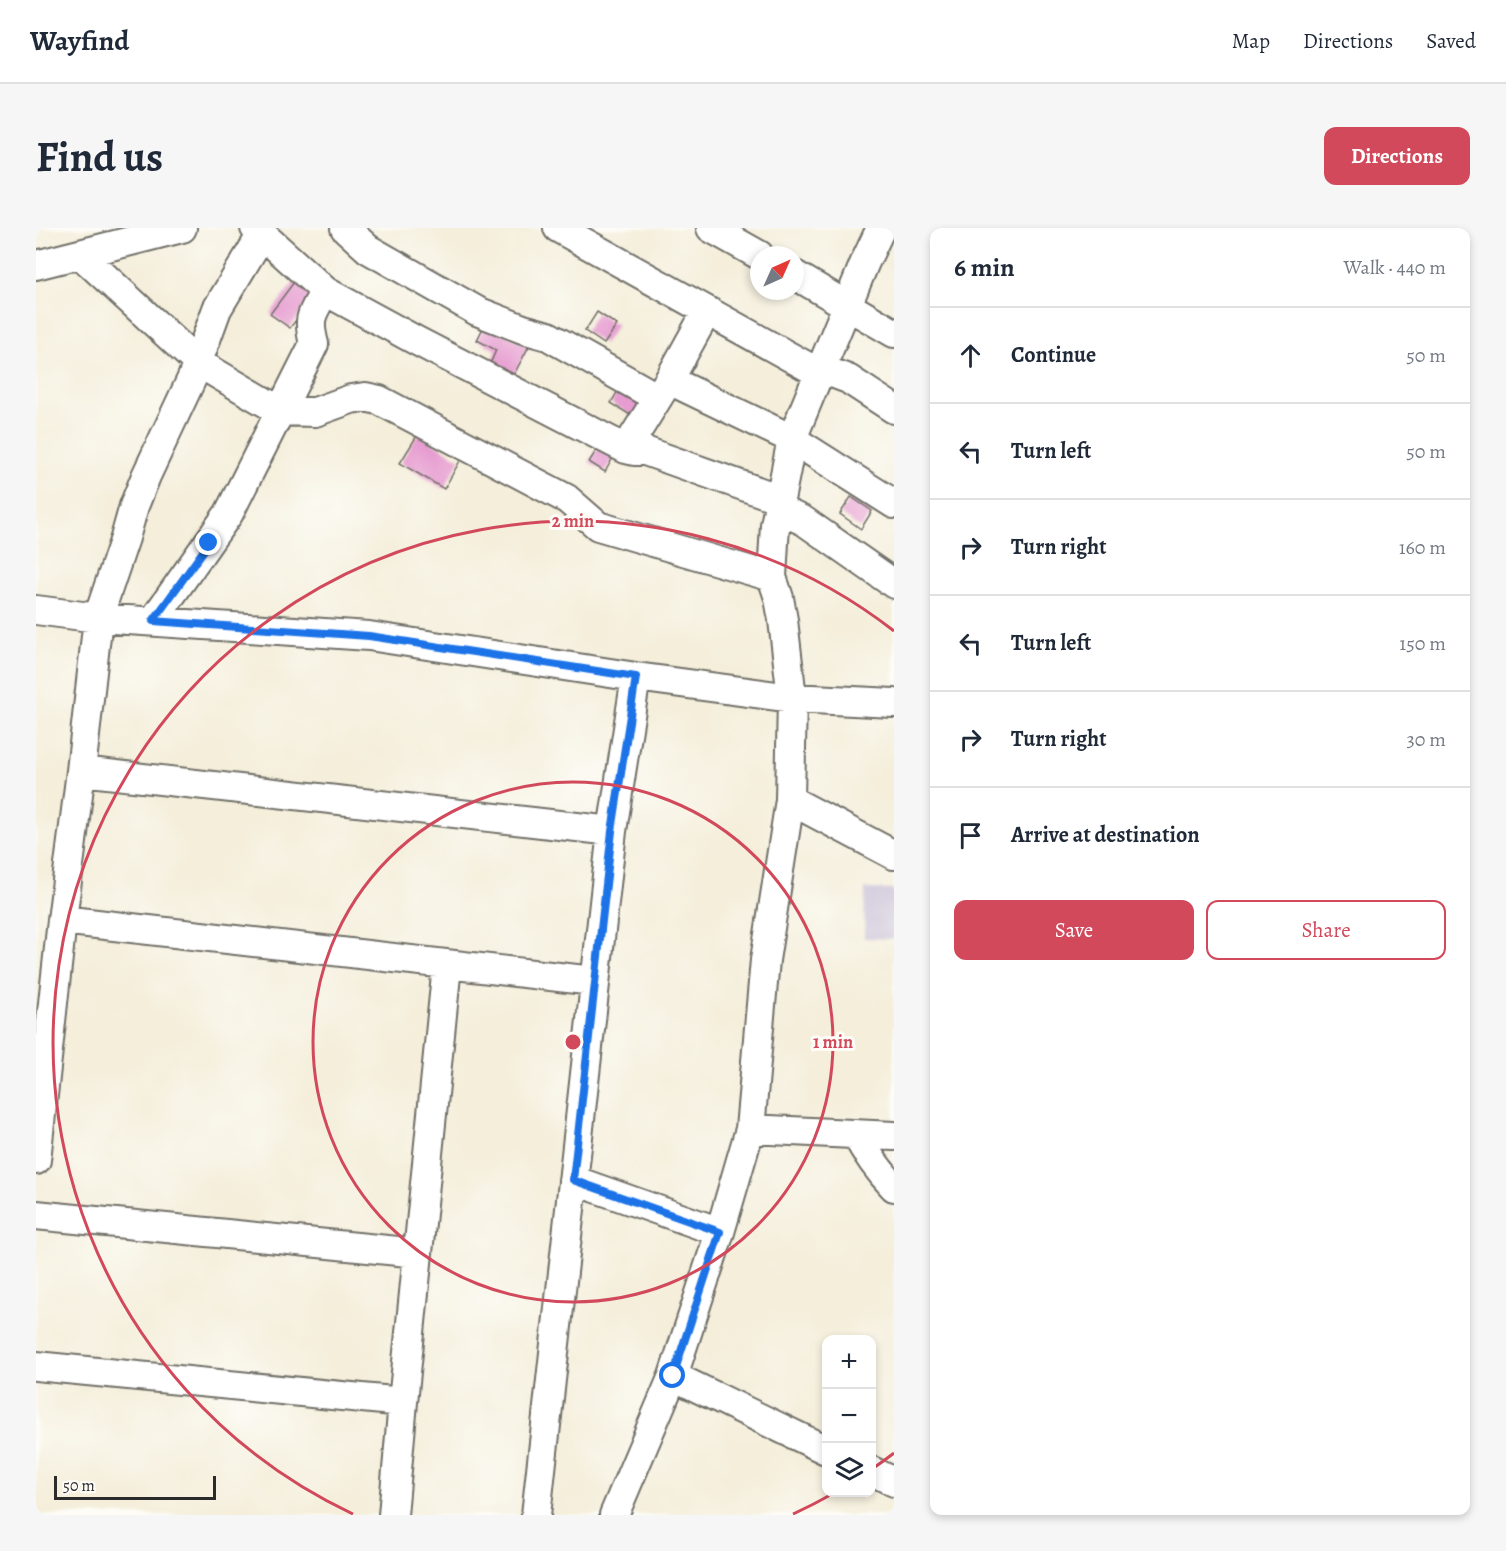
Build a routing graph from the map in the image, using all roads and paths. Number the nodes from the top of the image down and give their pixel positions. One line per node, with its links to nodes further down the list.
1 (182, 228): 8 (street)
2 (345, 228): 17 (street)
3 (558, 228): 13 (street)
4 (711, 228): 7 (street)
5 (258, 231): 11 (street); 15 (street)
6 (885, 233): 12 (street)
7 (750, 250)
8 (81, 254): 9 (street); 15 (street)
9 (36, 265)
10 (804, 280): 12 (street)
11 (325, 291): 19 (street); 21 (street)
12 (847, 304): 14 (street); 16 (street)
13 (707, 311): 16 (street); 17 (street)
14 (894, 333)
15 (197, 362): 19 (street); 27 (street)
16 (819, 373): 18 (street); 20 (street)
17 (663, 389): 20 (street); 21 (street)
18 (894, 409)
19 (280, 411): 24 (street); 28 (street)
20 (792, 438): 22 (street); 23 (street)
21 (626, 449): 22 (street)
22 (779, 504): 24 (street); 25 (street)
23 (894, 504)
24 (772, 577): 30 (street)
25 (894, 584)
26 (36, 610): 27 (street)
27 (98, 618): 28 (street); 32 (street)
28 (153, 621): 29 (street)
29 (636, 677): 30 (street); 34 (street)
30 (792, 698): 31 (street); 33 (street)
31 (894, 702)
32 (81, 771): 34 (street); 36 (street)
33 (790, 800): 35 (street); 39 (street)
34 (612, 831): 38 (street)
35 (894, 855)
36 (62, 921): 37 (street); 42 (street)
37 (447, 965): 38 (street); 47 (street)
38 (594, 981): 43 (street)
39 (750, 1129): 40 (street); 46 (street)
40 (856, 1134): 41 (street); 44 (street)
41 (894, 1136)
42 (36, 1160)
43 (573, 1180): 46 (street); 55 (street)
44 (894, 1187)
45 (36, 1215): 47 (street)
46 (720, 1232): 49 (street)
47 (418, 1253): 50 (street)
48 (36, 1366): 50 (street)
49 (673, 1376): 51 (street); 56 (street)
50 (402, 1402): 54 (street)
51 (822, 1448)
52 (876, 1473): 53 (street)
53 (894, 1482)
54 (393, 1515)
55 (536, 1515)
56 (614, 1515)

